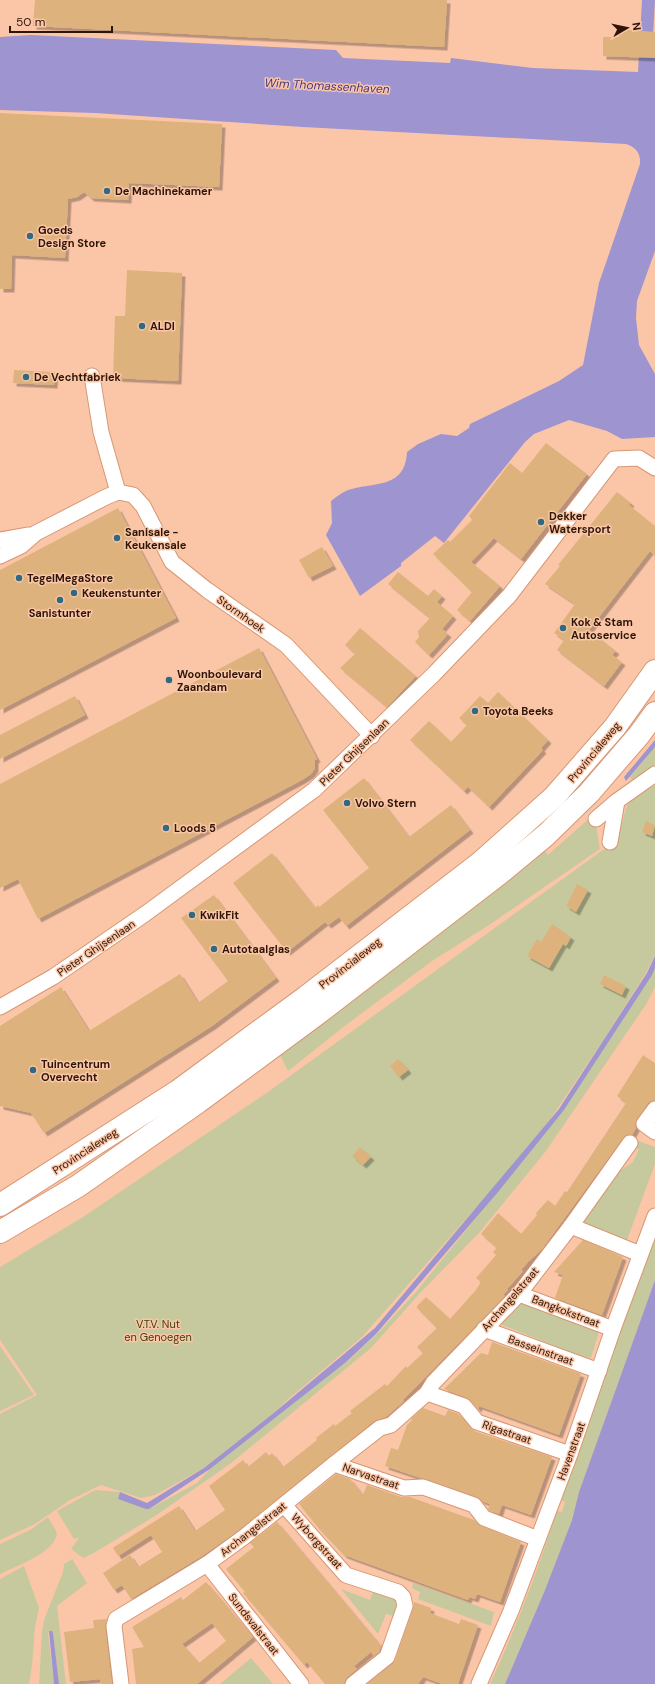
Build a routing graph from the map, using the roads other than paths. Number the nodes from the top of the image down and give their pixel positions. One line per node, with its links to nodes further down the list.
1 (92, 376): 3 (street)
2 (655, 468): 9 (street, Pieter Ghijsenlaan)
3 (118, 492): 4 (street); 9 (street, Stormhoek)
4 (36, 533): 5 (street); 6 (street)
5 (0, 540)
6 (0, 556)
7 (655, 671): 18 (main road, Provincialeweg)
8 (655, 713): 21 (main road, Provincialeweg)
9 (372, 736): 14 (street, Pieter Ghijsenlaan)
10 (655, 774): 11 (street)
11 (617, 801): 12 (street); 13 (street)
12 (596, 819)
13 (610, 842)
14 (0, 1007)
15 (655, 1109): 16 (street)
16 (650, 1128)
17 (630, 1143): 20 (street, Archangelstraat)
18 (0, 1205)
19 (655, 1216): 22 (street, Havenstraat)
20 (571, 1226): 22 (street); 23 (street, Archangelstraat)
21 (0, 1232)
22 (640, 1254): 25 (street, Havenstraat)
23 (519, 1294): 24 (street, Archangelstraat); 25 (street, Bangkokstraat)
24 (484, 1329): 26 (street, Basseinstraat); 27 (street, Archangelstraat)
25 (613, 1329): 26 (street, Havenstraat)
26 (599, 1371): 28 (street, Havenstraat)
27 (427, 1393): 28 (street, Rigastraat); 29 (street, Archangelstraat)
28 (570, 1454): 31 (street, Havenstraat)
29 (334, 1464): 30 (street, Archangelstraat); 31 (street, Narvastraat)
30 (284, 1505): 32 (street, Archangelstraat); 35 (street, Wyborgstraat)
31 (538, 1539): 36 (street, Havenstraat)
32 (207, 1564): 33 (street, Archangelstraat); 34 (street, Sundsvalstraat)
33 (122, 1684)
34 (301, 1684)
35 (353, 1684)
36 (479, 1684)

